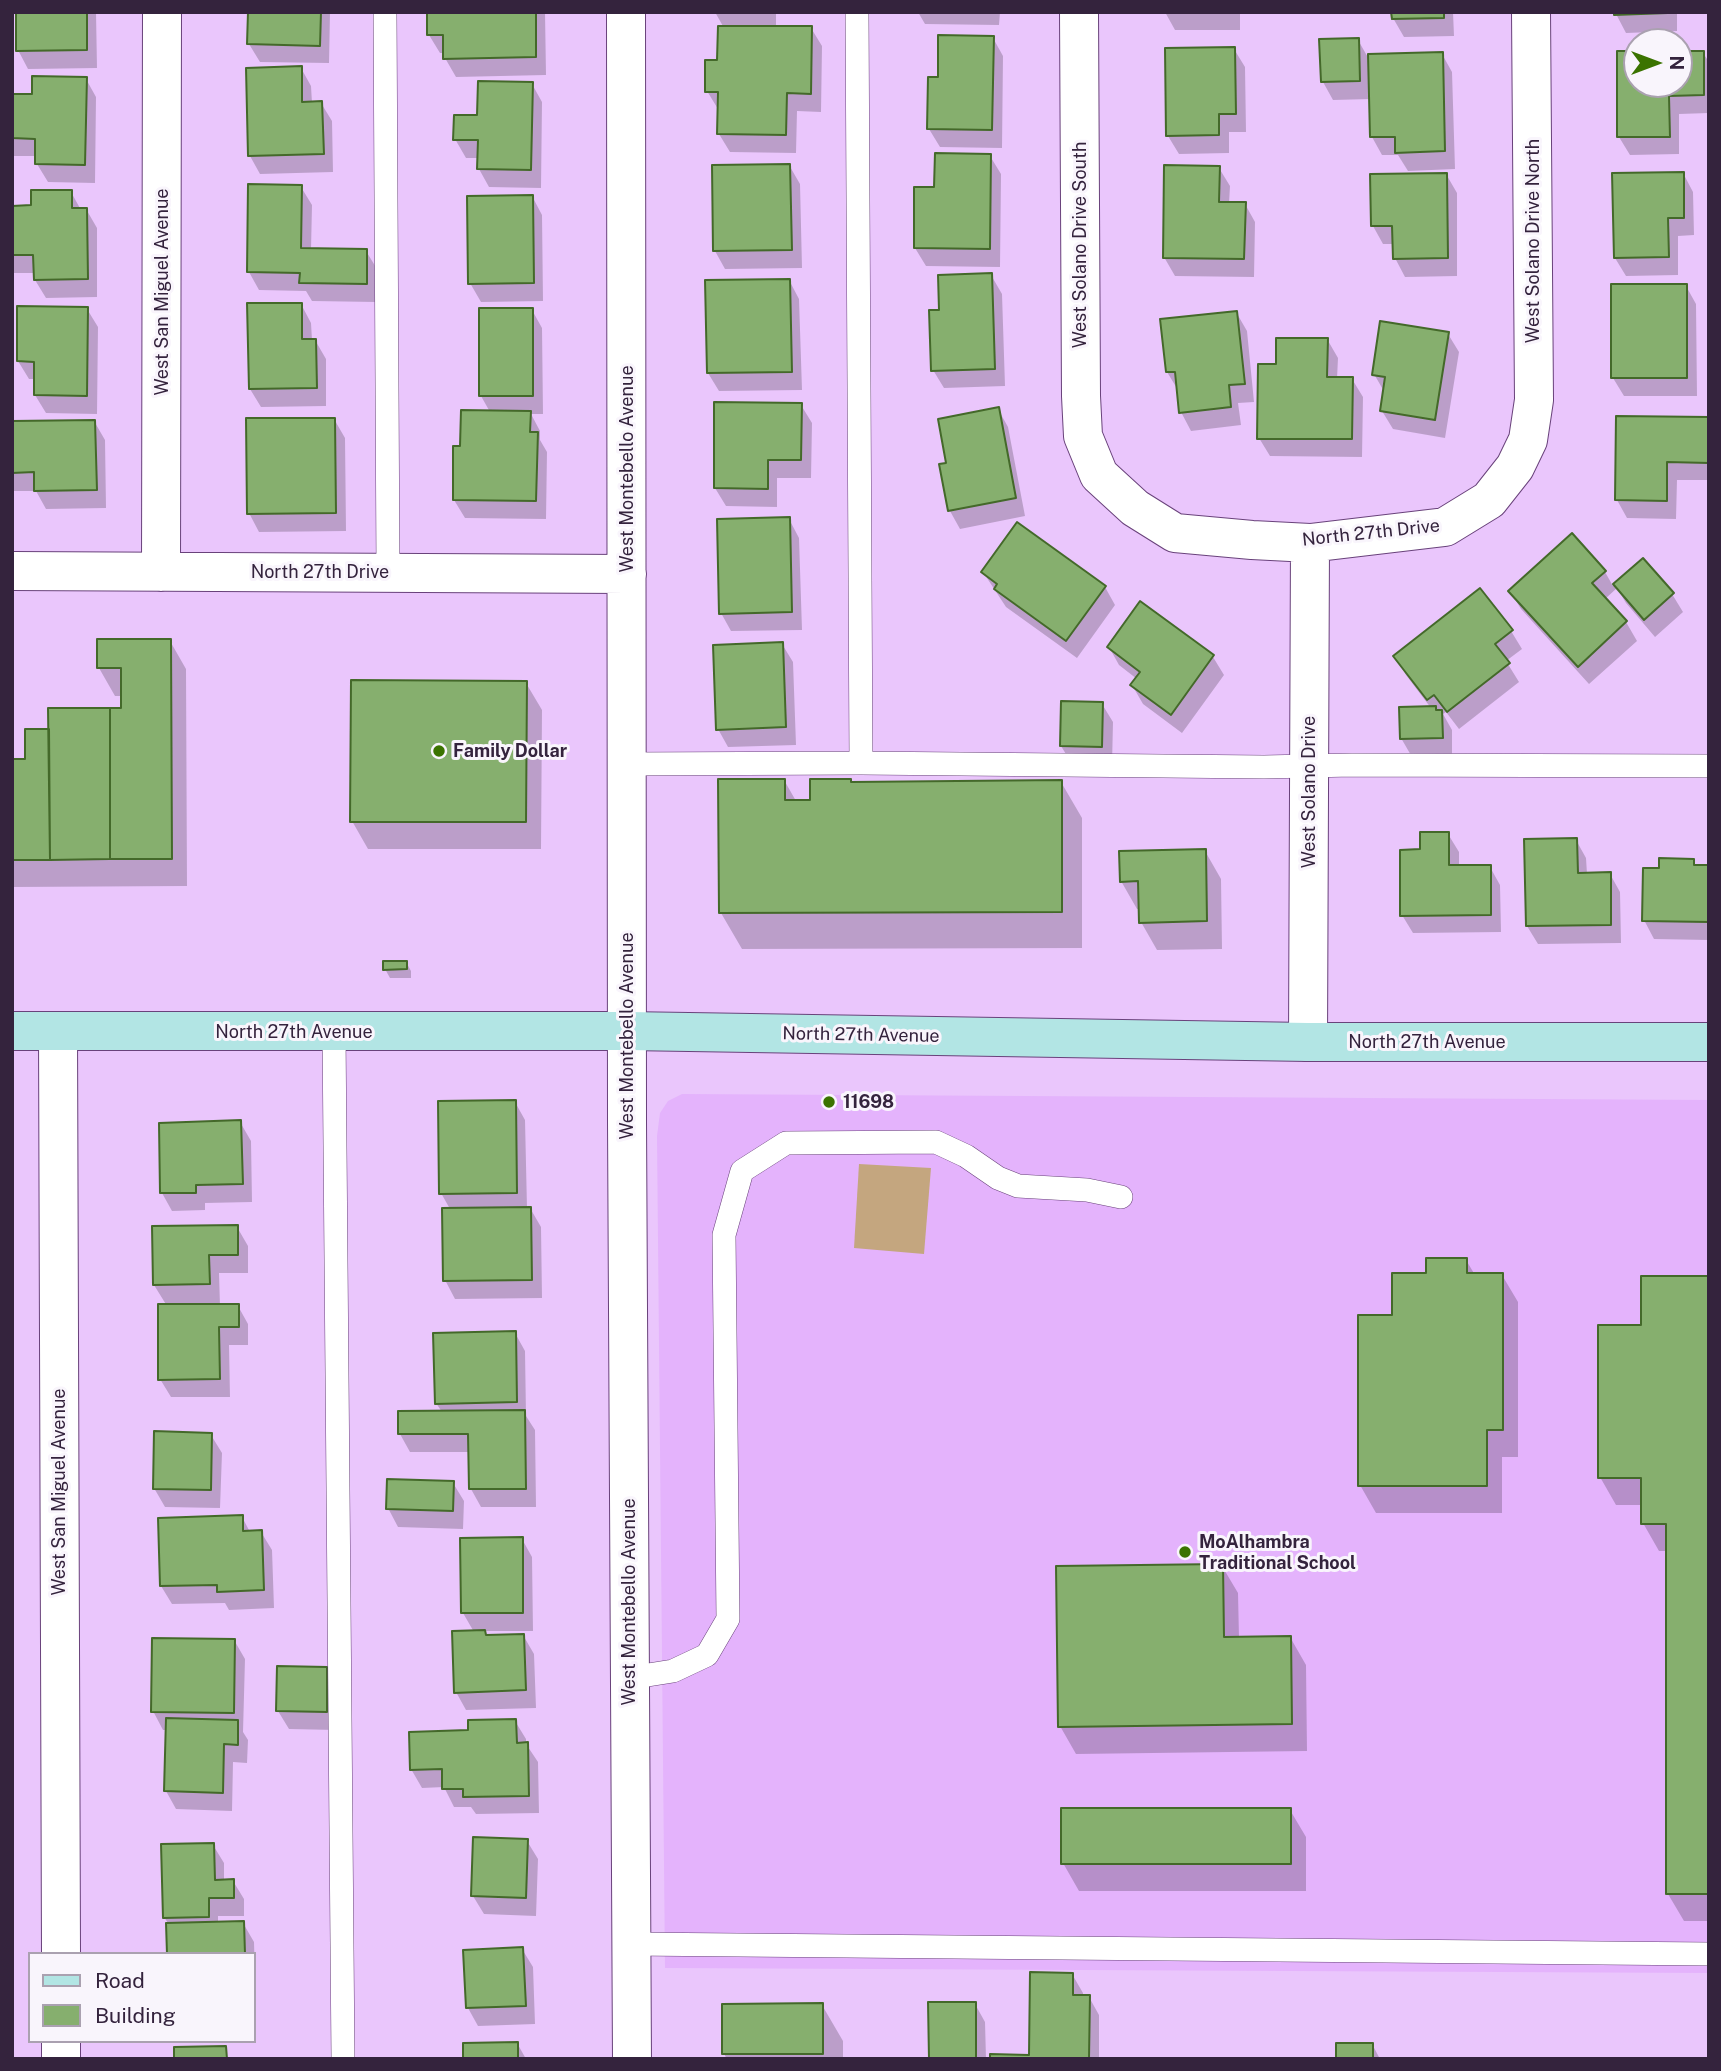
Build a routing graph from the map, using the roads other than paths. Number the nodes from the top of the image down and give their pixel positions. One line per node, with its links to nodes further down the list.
1 (162, 12): 11 (street, West San Miguel Avenue)
2 (385, 12): 12 (lane)
3 (626, 12): 13 (street, West Montebello Avenue)
4 (857, 12): 14 (lane)
5 (1079, 12): 8 (street, West Solano Drive South)
6 (1531, 12): 7 (street, West Solano Drive North)
7 (1514, 467): 9 (street, North 27th Drive)
8 (1099, 475): 9 (street, North 27th Drive)
9 (1310, 542): 16 (street, West Solano Drive)
10 (12, 571): 11 (street, North 27th Drive)
11 (161, 572): 12 (street, North 27th Drive)
12 (388, 572): 13 (street, North 27th Drive)
13 (627, 574): 15 (street, West Montebello Avenue)
14 (861, 763): 15 (lane); 16 (lane)
15 (626, 764): 20 (street, West Montebello Avenue)
16 (1309, 766): 17 (lane); 22 (street, West Solano Drive)
17 (1709, 766)
18 (12, 1031): 19 (main road, North 27th Avenue)
19 (58, 1031): 21 (main road, North 27th Avenue); 27 (street, West San Miguel Avenue)
20 (627, 1031): 21 (main road, North 27th Avenue); 22 (main road, North 27th Avenue); 25 (street, West Montebello Avenue)
21 (334, 1032): 29 (lane)
22 (1308, 1042): 23 (main road, North 27th Avenue)
23 (1709, 1042)
24 (1122, 1197): 25 (lane)
25 (629, 1678): 26 (street, West Montebello Avenue)
26 (631, 1944): 28 (lane); 30 (street, West Montebello Avenue)
27 (61, 1952)
28 (1709, 1954)
29 (343, 2059)
30 (632, 2059)

